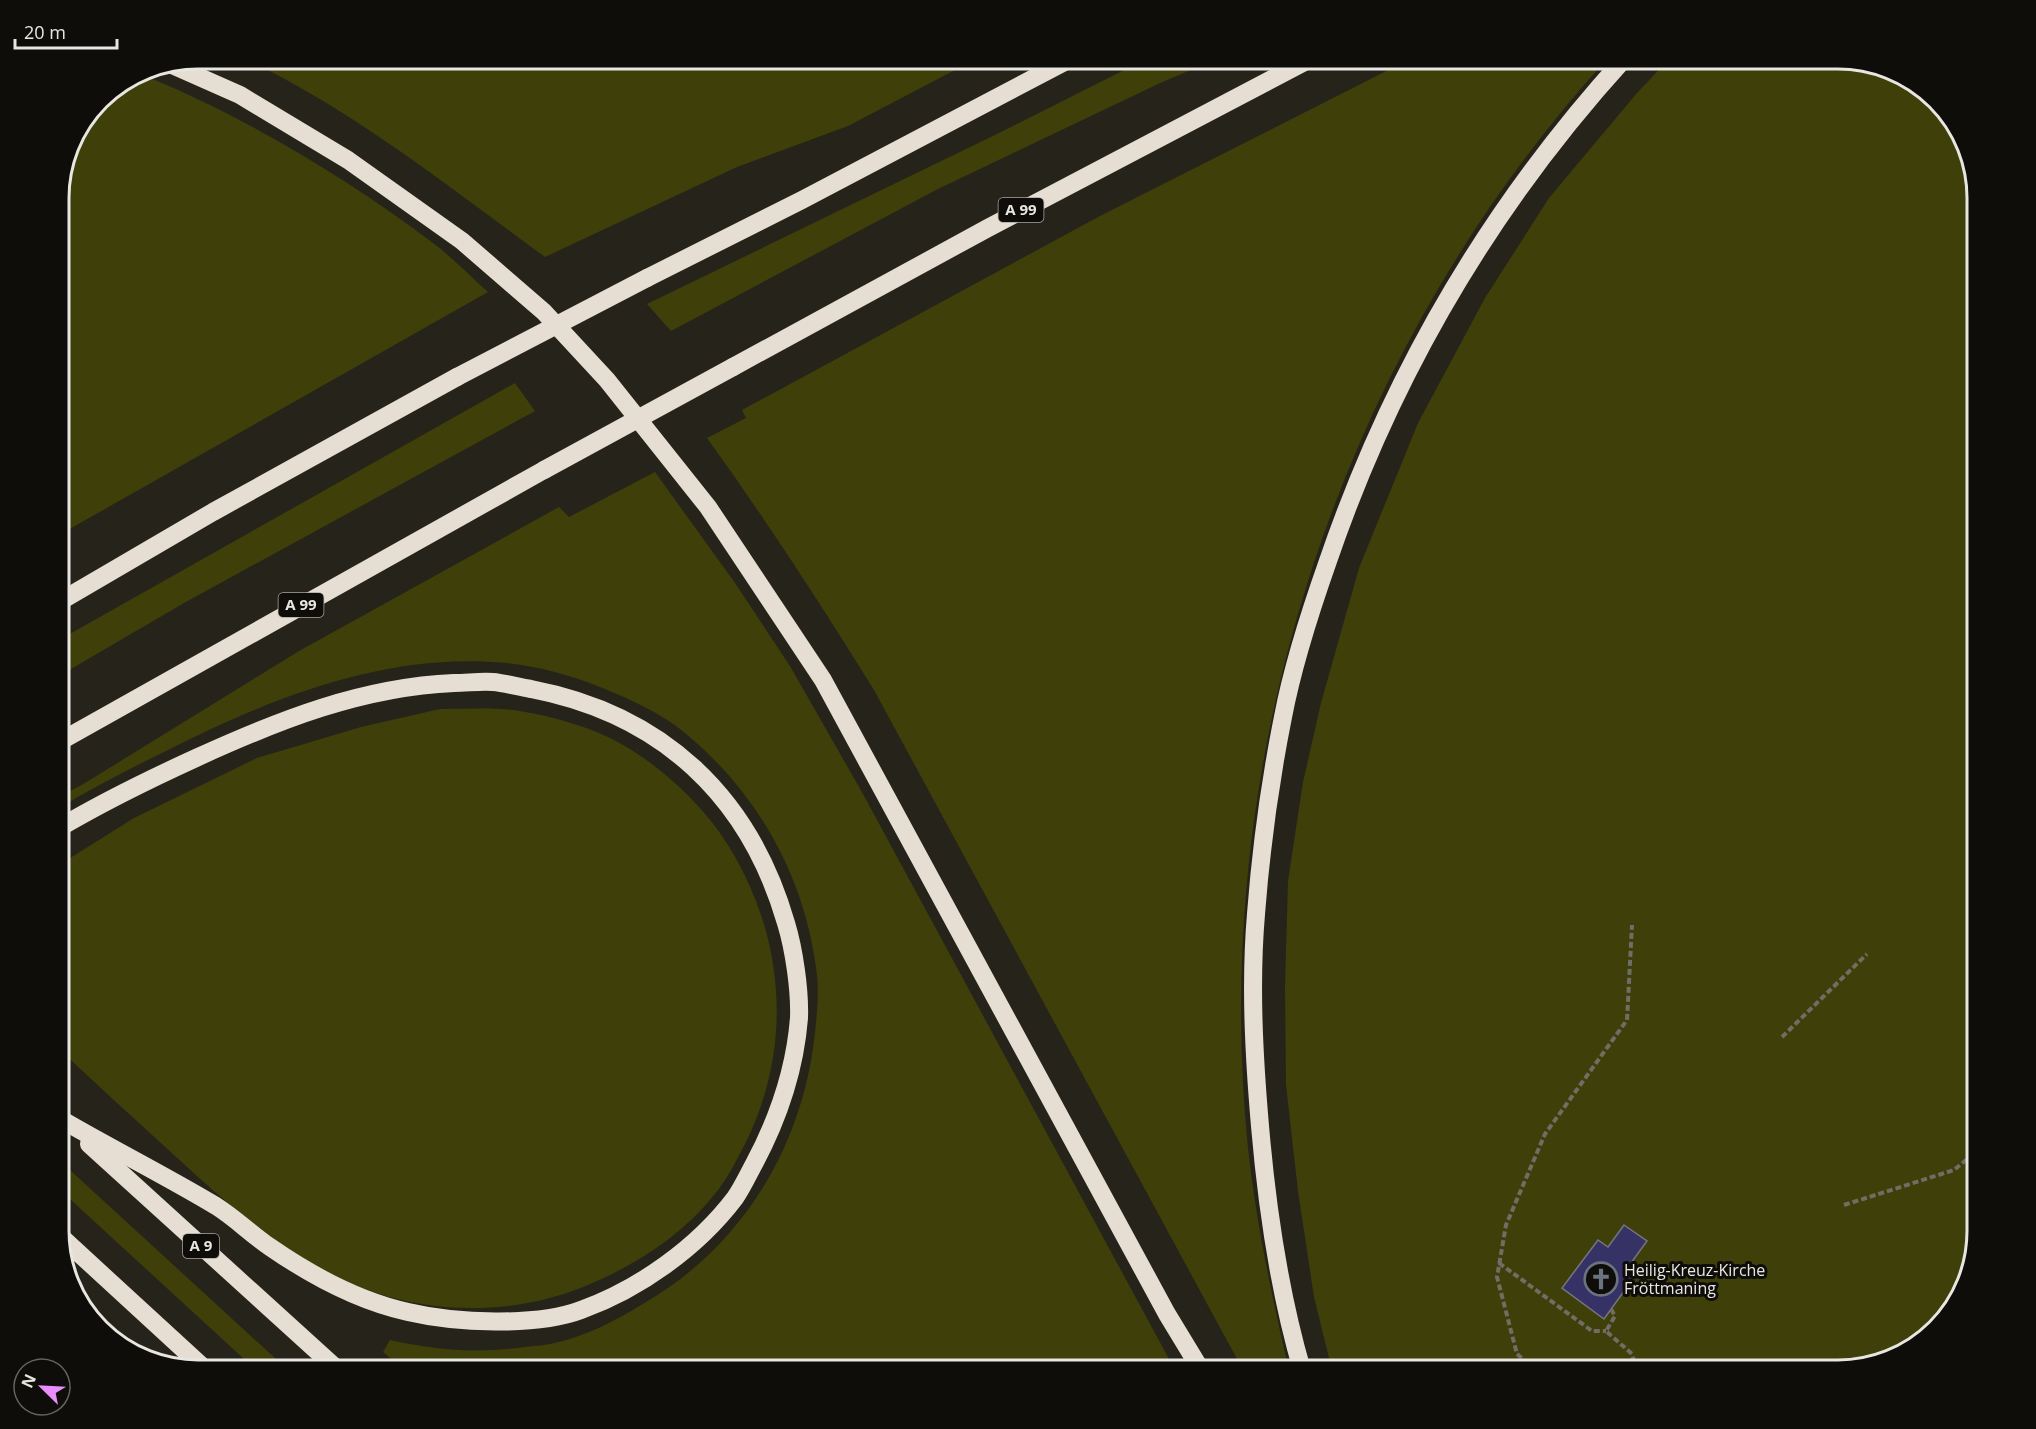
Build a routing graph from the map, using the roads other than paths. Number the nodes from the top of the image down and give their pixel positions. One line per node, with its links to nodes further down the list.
1 (1050, 69): 5 (highway, bridge)
2 (1291, 69): 6 (highway, A 99, bridge)
3 (1615, 69): 14 (highway)
4 (183, 70): 13 (highway)
5 (69, 596)
6 (69, 736)
7 (69, 823): 8 (highway)
8 (69, 1124)
9 (69, 1126): 12 (highway, A 9)
10 (70, 1245): 11 (highway)
11 (195, 1360)
12 (326, 1360)
13 (1194, 1360)
14 (1299, 1360)

